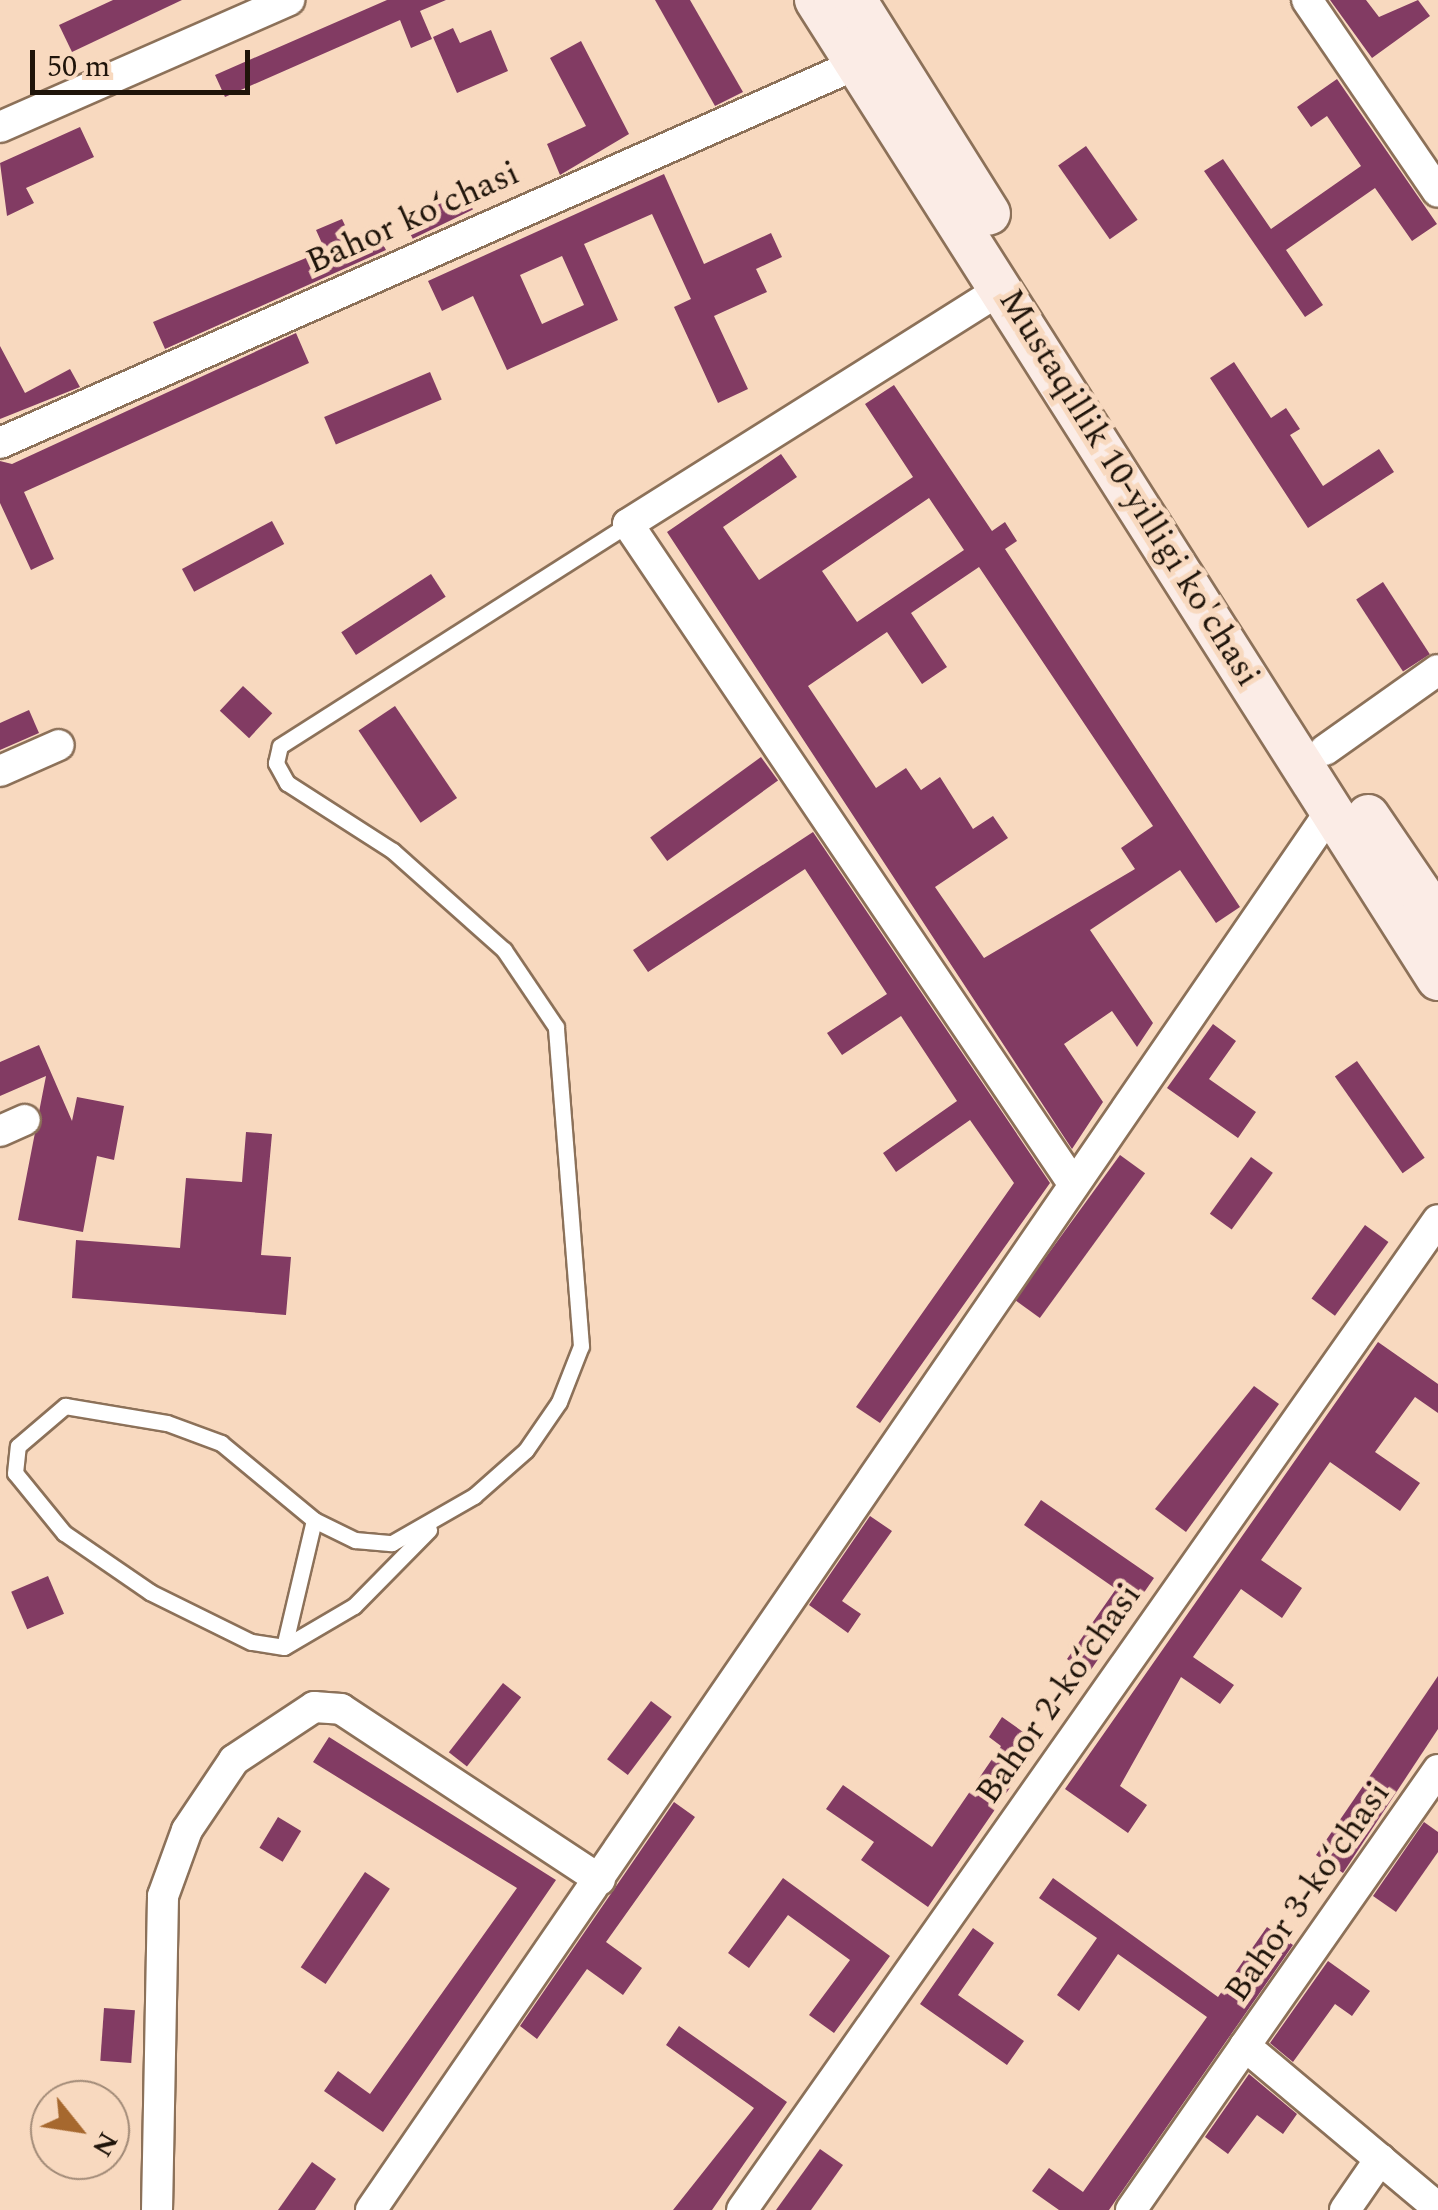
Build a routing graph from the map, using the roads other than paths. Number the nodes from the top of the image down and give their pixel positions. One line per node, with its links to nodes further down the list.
1 (289, 0): 5 (street)
2 (816, 0): 6 (main road, Mustaqillik 10-yilligi ko'chasi)
3 (855, 0): 14 (main road, Mustaqillik 10-yilligi ko'chasi)
4 (1307, 0): 8 (street)
5 (239, 10): 7 (street)
6 (857, 64): 9 (main road, Mustaqillik 10-yilligi ko'chasi); 10 (street, Bahor koʻchasi)
7 (0, 126)
8 (1438, 192)
9 (1003, 288): 11 (street); 16 (main road, Mustaqillik 10-yilligi ko'chasi)
10 (0, 442)
11 (628, 524): 19 (street); 22 (lane)
12 (1438, 670): 14 (street)
13 (60, 745): 15 (street)
14 (1325, 750): 17 (main road, Mustaqillik 10-yilligi ko'chasi)
15 (0, 770)
16 (1332, 810): 18 (main road, Mustaqillik 10-yilligi ko'chasi); 19 (street)
17 (1438, 919)
18 (1438, 979)
19 (1074, 1185): 25 (street)
20 (1438, 1220): 31 (street, Bahor 2-koʻchasi)
21 (314, 1520): 22 (lane); 23 (lane); 23 (lane)
22 (430, 1528): 23 (lane)
23 (284, 1648)
24 (1435, 1782): 26 (street, Bahor 3-koʻchasi)
25 (600, 1880): 29 (street); 30 (street)
26 (1245, 2046): 27 (street, Bahor 3-koʻchasi); 32 (street)
27 (1380, 2159): 28 (street, Bahor 3-koʻchasi); 33 (street)
28 (1438, 2208)
29 (157, 2210)
30 (371, 2210)
31 (742, 2210)
32 (1131, 2210)
33 (1345, 2210)

